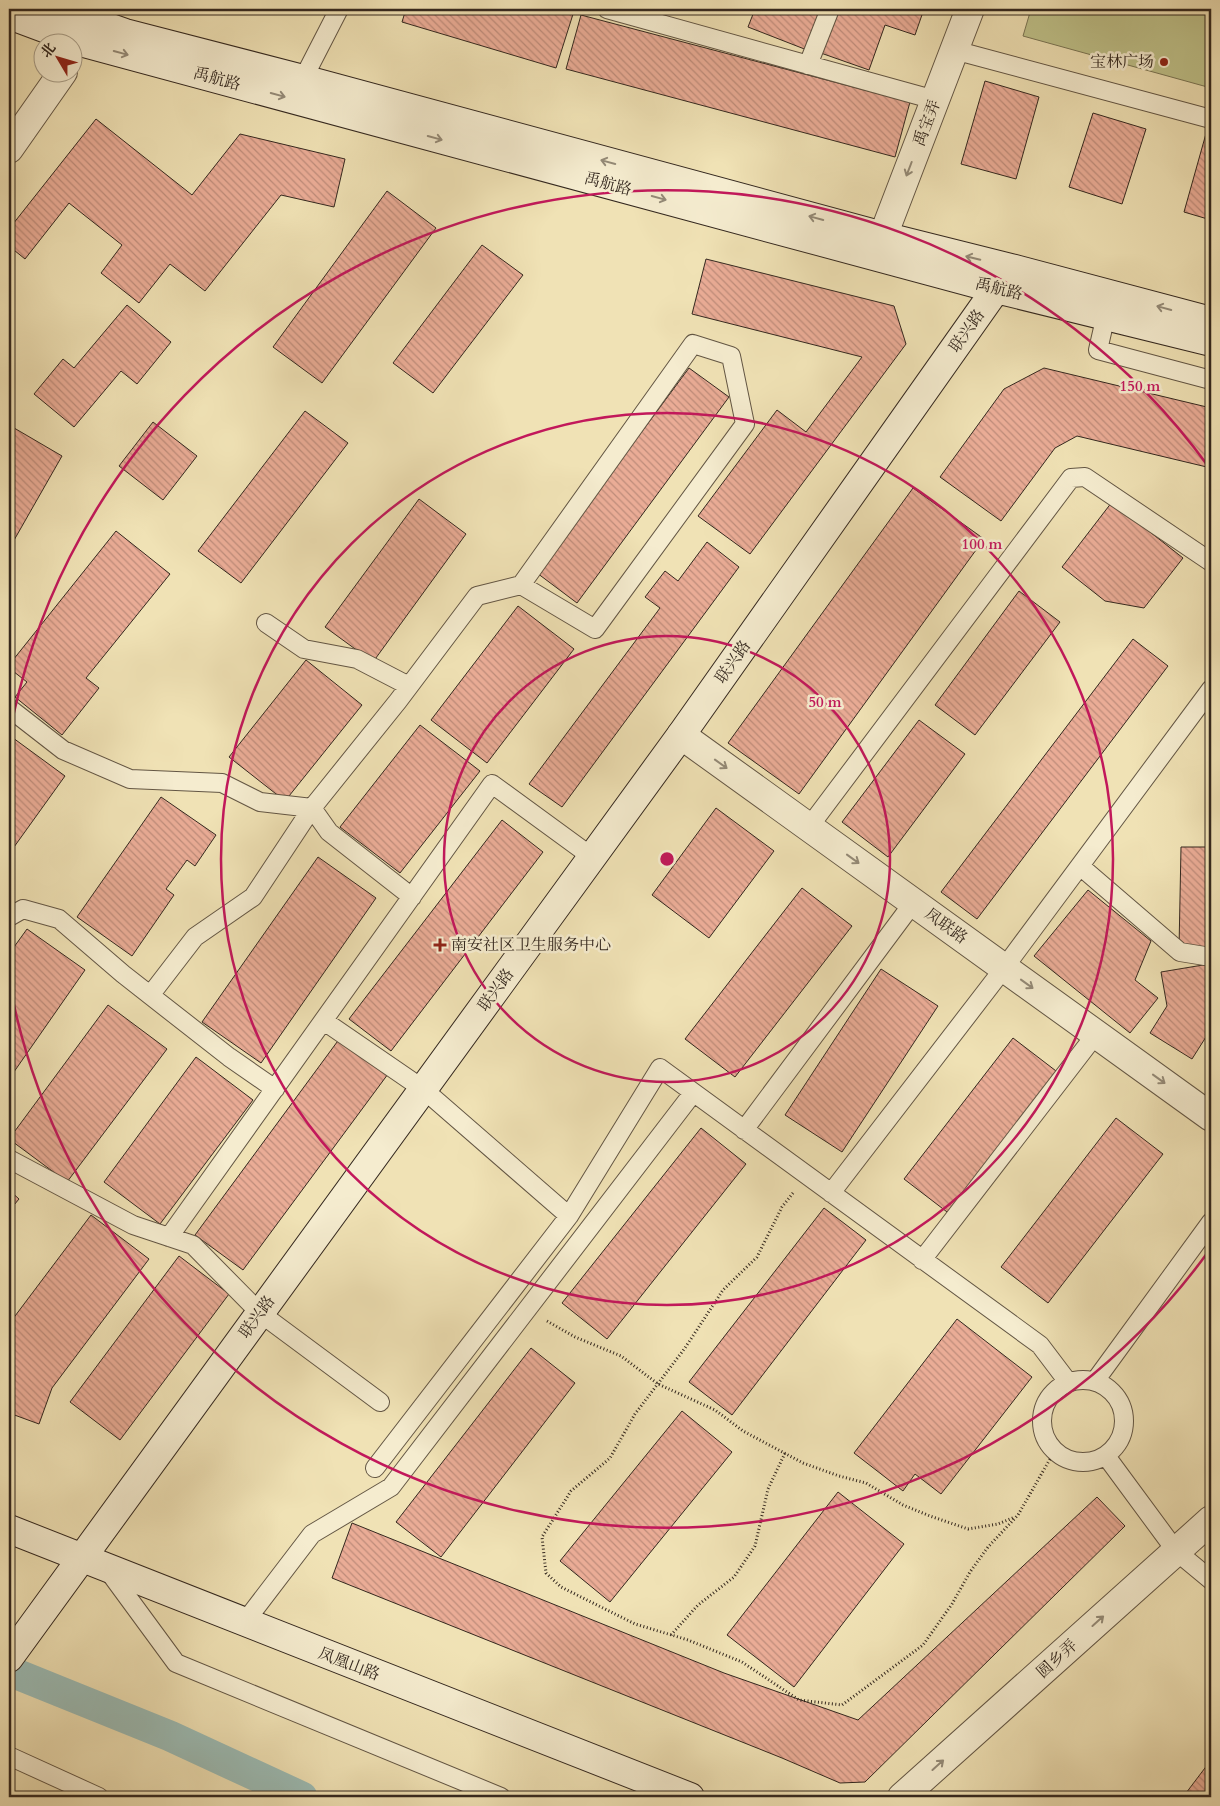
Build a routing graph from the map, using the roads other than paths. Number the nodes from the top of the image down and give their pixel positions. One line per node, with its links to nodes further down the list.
1 (57, 9): 7 (street, 禹航路)
2 (339, 9): 10 (lane)
3 (607, 9): 9 (lane)
4 (830, 9): 9 (lane)
5 (970, 9): 8 (street, 禹宝弄)
6 (9, 15): 7 (street, 禹航路)
7 (85, 42): 10 (street, 禹航路); 16 (street, 禹航路, one-way to 16)
8 (954, 50): 12 (street, 禹宝弄); 13 (lane)
9 (808, 64): 12 (lane)
10 (303, 79): 15 (street, 禹航路, one-way to 10)
11 (56, 82): 14 (street)
12 (935, 100): 15 (street, 禹宝弄, one-way to 15)
13 (1211, 119)
14 (9, 149)
15 (883, 236): 16 (street, 禹航路, one-way to 15)
16 (1004, 278): 17 (street, 禹航路); 27 (street, 联兴路)
17 (1109, 304): 18 (street, 禹航路, one-way to 17); 19 (street, 禹航路); 20 (lane)
18 (1211, 321)
19 (1211, 342)
20 (1211, 380)
21 (1211, 562): 29 (lane)
22 (522, 585): 22 (lane); 24 (lane)
23 (266, 623): 24 (lane)
24 (410, 686): 28 (lane)
25 (1211, 690): 31 (lane)
26 (9, 708): 28 (lane)
27 (681, 736): 29 (street, 凤联路, one-way to 29); 30 (street, 联兴路)
28 (312, 808): 32 (lane); 37 (lane)
29 (809, 827): 33 (street, 凤联路, one-way to 33)
30 (592, 858): 32 (lane); 41 (street, 联兴路)
31 (1080, 866): 35 (lane); 36 (lane)
32 (412, 897): 38 (lane)
33 (913, 902): 36 (street, 凤联路); 44 (lane)
34 (9, 918): 37 (lane)
35 (1211, 957)
36 (1004, 968): 39 (street, 凤联路, one-way to 39); 46 (lane)
37 (148, 993): 40 (lane)
38 (324, 1020): 40 (lane); 41 (lane)
39 (1096, 1034): 43 (street, 凤联路, one-way to 43); 50 (lane)
40 (275, 1089): 49 (lane)
41 (423, 1089): 47 (lane); 51 (street, 联兴路)
42 (693, 1093): 44 (lane); 47 (lane); 63 (lane)
43 (1211, 1117)
44 (744, 1130): 46 (lane)
45 (9, 1159): 49 (lane)
46 (831, 1193): 50 (lane)
47 (569, 1216): 56 (lane)
48 (1211, 1222): 52 (lane)
49 (169, 1238): 51 (lane)
50 (922, 1260): 53 (lane)
51 (260, 1313): 54 (lane); 60 (street, 联兴路)
52 (1095, 1381): 53 (lane); 55 (lane)
53 (1068, 1382): 55 (lane)
54 (380, 1402)
55 (1106, 1456): 59 (lane)
56 (375, 1468)
57 (1211, 1520): 59 (street, 圆乡弄)
58 (9, 1529): 60 (street, 凤凰山路)
59 (1176, 1551): 62 (lane); 69 (street, 圆乡弄, one-way to 59)
60 (81, 1559): 61 (street, 凤凰山路); 64 (street, 联兴路)
61 (107, 1569): 63 (street, 凤凰山路); 67 (lane)
62 (1211, 1580)
63 (244, 1622): 68 (street, 凤凰山路)
64 (9, 1658)
65 (9, 1756): 66 (lane)
66 (99, 1797)
67 (502, 1797)
68 (690, 1797)
69 (902, 1797)

